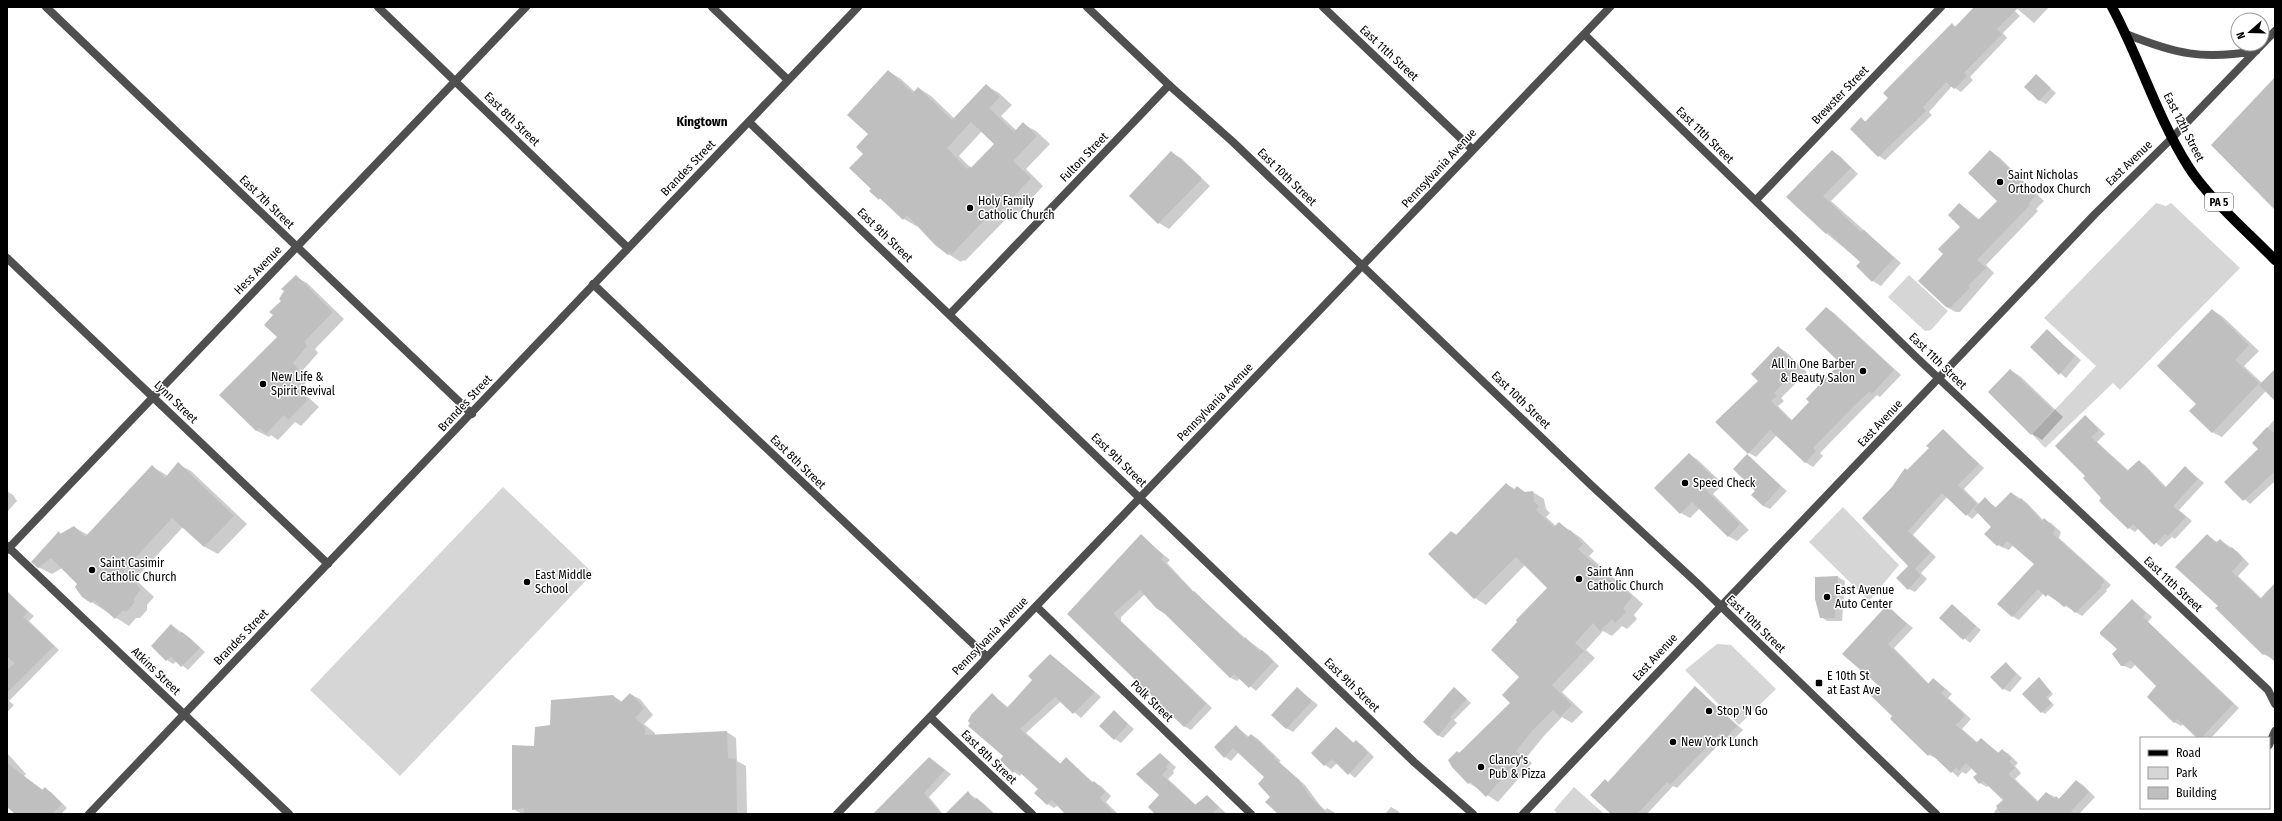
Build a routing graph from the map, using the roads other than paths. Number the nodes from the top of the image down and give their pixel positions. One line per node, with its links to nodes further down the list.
1 (46, 7): 22 (street, East 7th Street)
2 (378, 7): 16 (street, East 8th Street)
3 (526, 7): 16 (street, Hess Avenue)
4 (712, 7): 15 (street)
5 (858, 7): 15 (street, Brandes Street)
6 (1087, 7): 17 (street, East 10th Street)
7 (1323, 7): 20 (street, East 11th Street)
8 (1610, 7): 11 (street, Pennsylvania Avenue)
9 (1941, 7): 21 (street, Brewster Street)
10 (2112, 7): 12 (main road, East 12th Street / PA 5)
11 (1584, 34): 20 (street, Pennsylvania Avenue); 21 (street, East 11th Street)
12 (2126, 34): 13 (street); 19 (main road, East 12th Street / PA 5)
13 (2250, 52)
14 (2255, 52): 19 (street, East Avenue)
15 (788, 80): 18 (street, Brandes Street)
16 (455, 81): 22 (street, Hess Avenue); 23 (street, East 8th Street)
17 (1168, 85): 26 (street, East 10th Street); 28 (street, Fulton Street)
18 (749, 122): 23 (street, Brandes Street); 28 (street, East 9th Street)
19 (2172, 138): 25 (main road, East 12th Street / PA 5); 29 (street, East Avenue)
20 (1473, 150): 26 (street, Pennsylvania Avenue)
21 (1756, 200): 29 (street, East 11th Street)
22 (297, 247): 30 (street, Hess Avenue); 31 (street, East 7th Street)
23 (628, 248): 27 (street, Brandes Street)
24 (7, 258): 30 (street, Lynn Street)
25 (2275, 260)
26 (1362, 265): 32 (street, Pennsylvania Avenue); 36 (street, East 10th Street)
27 (593, 284): 31 (street, Brandes Street); 37 (street, East 8th Street)
28 (950, 314): 32 (street, East 9th Street)
29 (1939, 379): 36 (street, East Avenue); 38 (street, East 11th Street)
30 (153, 397): 33 (street, Hess Avenue); 34 (street, Lynn Street)
31 (472, 414): 34 (street, Brandes Street)
32 (1140, 497): 35 (street, Pennsylvania Avenue); 48 (street, East 9th Street)
33 (8, 548): 39 (street, Atkins Street)
34 (328, 564): 39 (street, Brandes Street)
35 (1036, 606): 37 (street, Pennsylvania Avenue); 47 (street, Polk Street)
36 (1721, 607): 49 (street, East Avenue); 50 (street, East 10th Street)
37 (987, 657): 40 (street, Pennsylvania Avenue)
38 (2275, 704)
39 (184, 714): 43 (street, Brandes Street); 44 (street, Atkins Street)
40 (930, 717): 45 (street, Pennsylvania Avenue); 46 (street, East 8th Street)
41 (2275, 731): 42 (street)
42 (2270, 743)
43 (89, 814)
44 (289, 814)
45 (837, 814)
46 (1032, 814)
47 (1251, 814)
48 (1473, 814)
49 (1523, 814)
50 (1936, 814)

